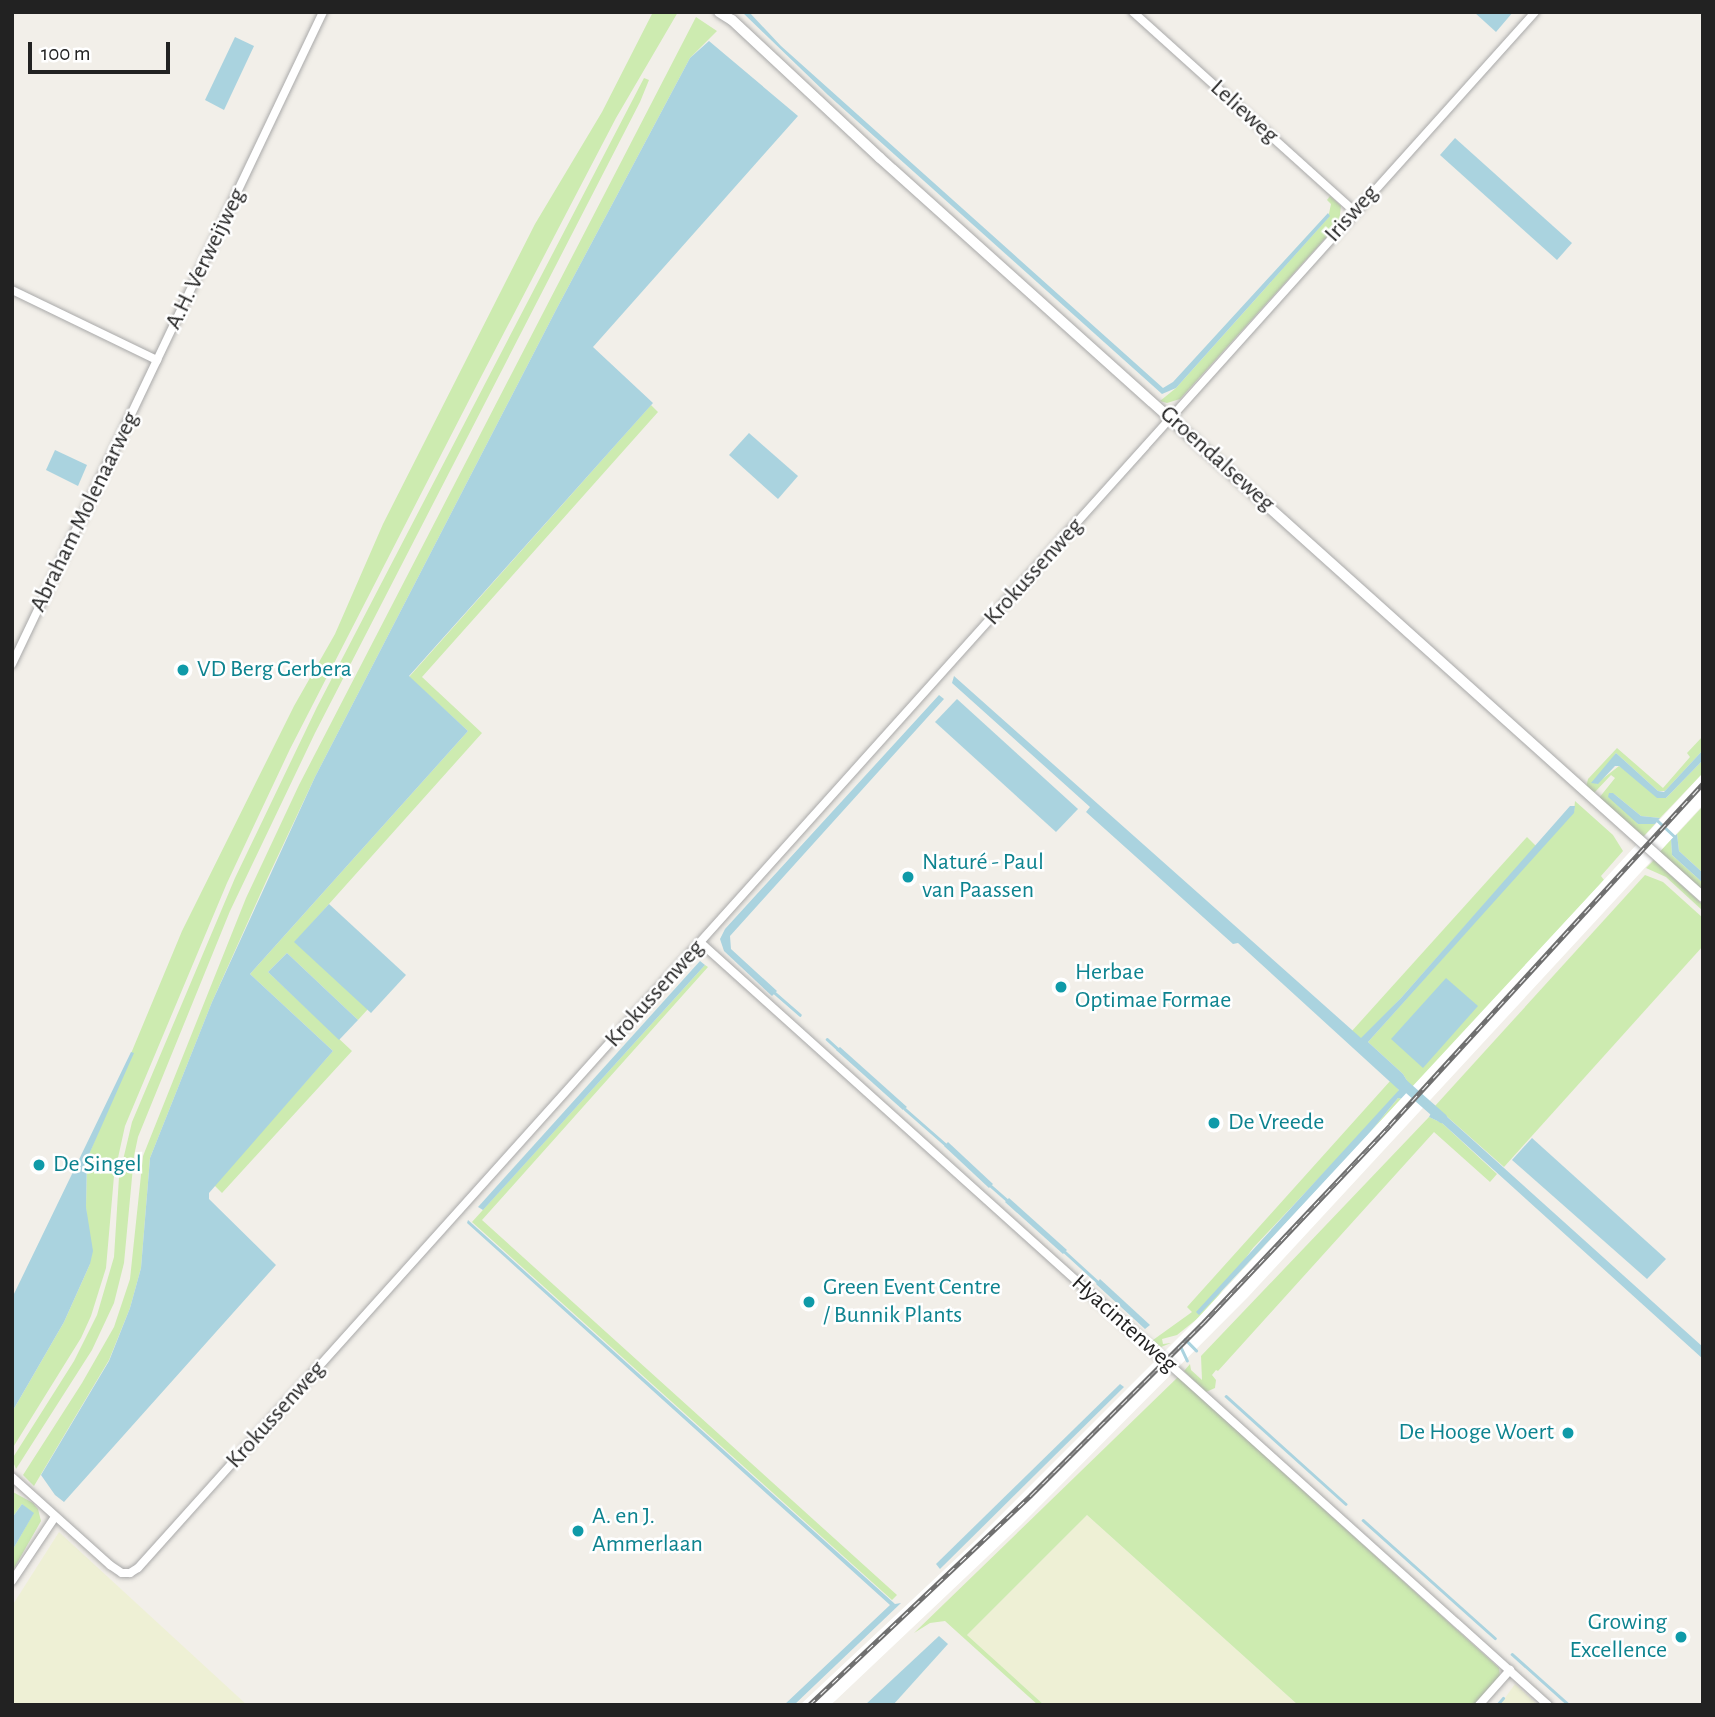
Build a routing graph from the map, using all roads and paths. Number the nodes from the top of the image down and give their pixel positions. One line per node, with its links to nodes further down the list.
1 (323, 12): 8 (street, A.H. Verweijweg)
2 (719, 12): 5 (street, Groendalseweg)
3 (1133, 12): 6 (street, Lelieweg)
4 (1535, 12): 6 (street, Irisweg)
5 (730, 16): 9 (street, Groendalseweg)
6 (1354, 212): 9 (street, Irisweg)
7 (12, 290): 8 (street, A.H. Verweijweg)
8 (157, 360): 10 (street, Abraham Molenaarweg)
9 (1170, 417): 11 (street, Groendalseweg); 12 (street, Krokussenweg)
10 (12, 664)
11 (1703, 897)
12 (701, 943): 14 (street, Krokussenweg); 16 (street, Hyacintenweg)
13 (12, 1477): 14 (street)
14 (55, 1517): 15 (street)
15 (12, 1581)
16 (1510, 1670): 17 (street); 18 (street, Hyacintenweg)
17 (1479, 1705)
18 (1548, 1705)

